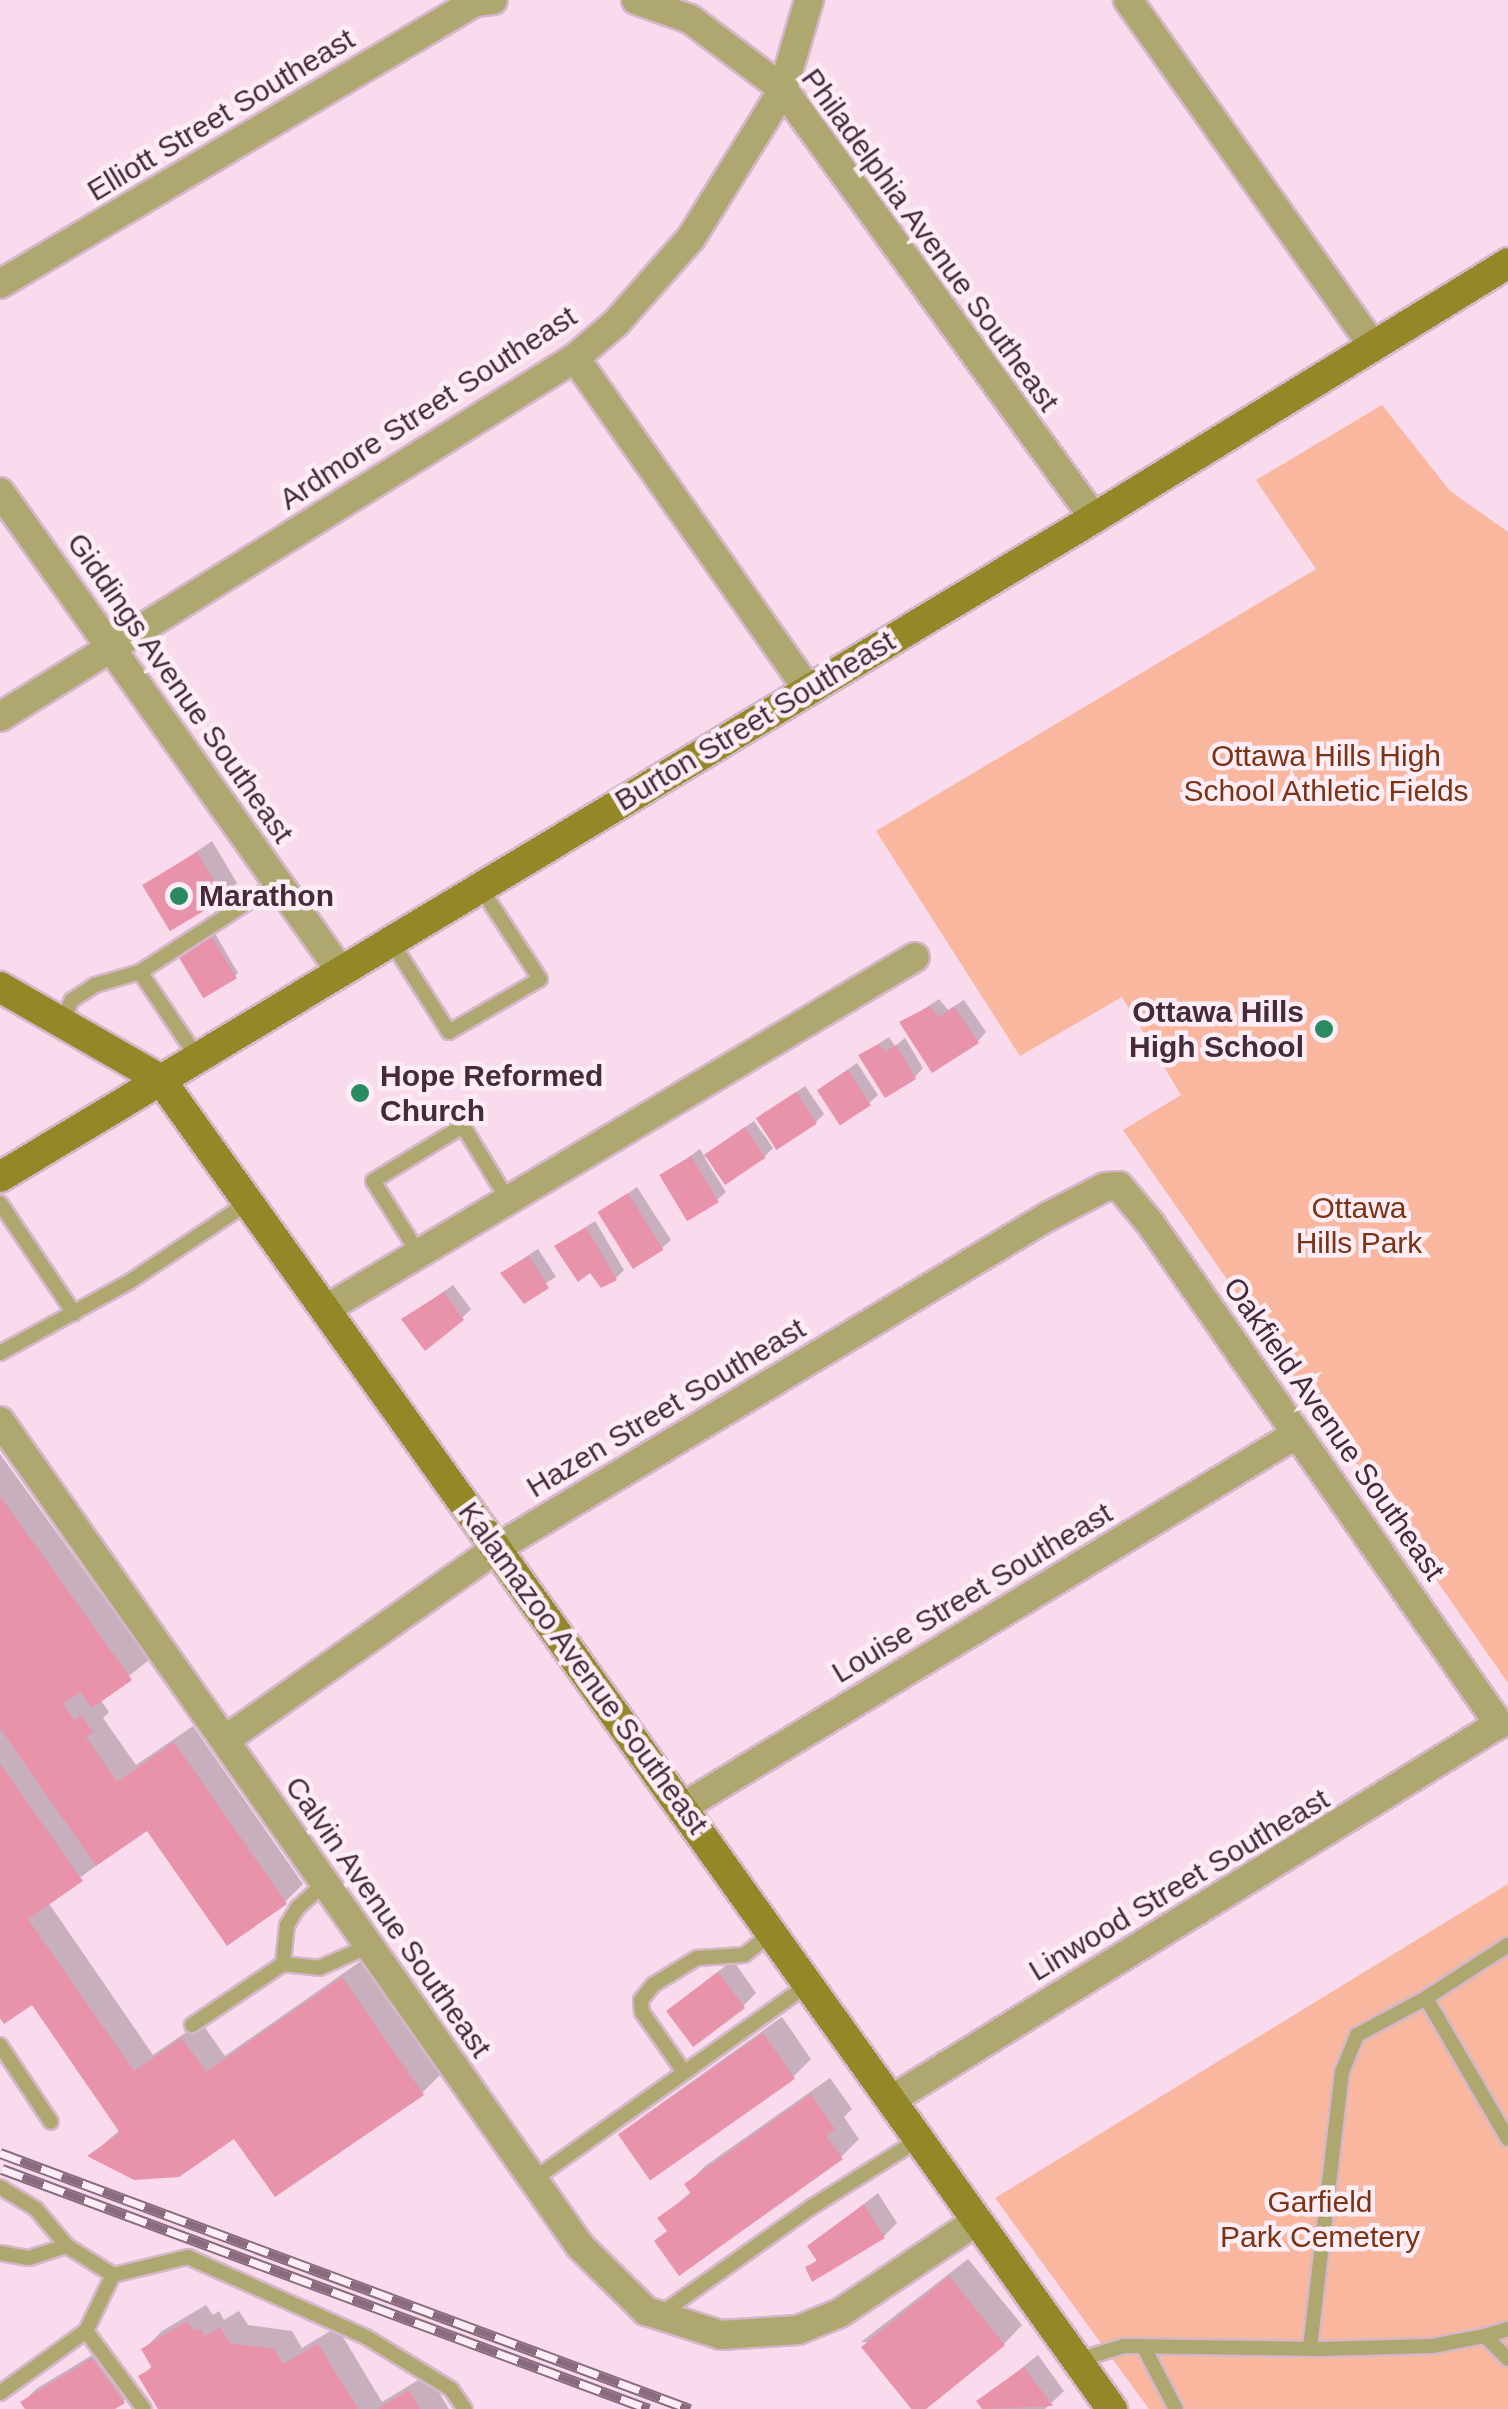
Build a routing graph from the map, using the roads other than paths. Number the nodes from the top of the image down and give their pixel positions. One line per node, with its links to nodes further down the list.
1 (636, 0): 5 (street, Philadelphia Avenue Southeast)
2 (810, 0): 5 (street, Ardmore Street Southeast)
3 (1128, 0): 8 (street)
4 (481, 1): 7 (street, Elliott Street Southeast)
5 (783, 89): 9 (street, Ardmore Street Southeast); 11 (street, Philadelphia Avenue Southeast)
6 (1508, 263): 8 (main road, Burton Street Southeast)
7 (0, 284)
8 (1374, 347): 11 (main road, Burton Street Southeast)
9 (574, 358): 12 (street, Ardmore Street Southeast); 13 (street)
10 (0, 492): 12 (street, Giddings Avenue Southeast)
11 (1094, 518): 13 (main road, Burton Street Southeast)
12 (112, 647): 14 (street, Ardmore Street Southeast); 15 (street, Giddings Avenue Southeast)
13 (808, 689): 16 (main road, Burton Street Southeast)
14 (0, 717)
15 (278, 882): 19 (street, Giddings Avenue Southeast); 20 (lane)
16 (480, 886): 17 (main road, Burton Street Southeast); 17 (lane)
17 (391, 940): 19 (main road, Burton Street Southeast)
18 (914, 957): 27 (street)
19 (340, 970): 23 (main road, Burton Street Southeast)
20 (140, 972): 22 (lane); 23 (lane)
21 (0, 987): 22 (main road, Kalamazoo Avenue Southeast)
22 (62, 1022): 24 (main road, Kalamazoo Avenue Southeast)
23 (197, 1056): 24 (main road, Burton Street Southeast)
24 (160, 1079): 25 (main road, Burton Street Southeast); 28 (main road, Kalamazoo Avenue Southeast)
25 (0, 1177)
26 (1105, 1187): 35 (street, Oakfield Avenue Southeast); 36 (street, Hazen Street Southeast)
27 (508, 1200): 30 (street); 30 (lane)
28 (249, 1202): 31 (main road, Kalamazoo Avenue Southeast); 32 (lane)
29 (0, 1203): 32 (lane)
30 (419, 1254): 31 (street)
31 (326, 1309): 36 (main road, Kalamazoo Avenue Southeast)
32 (74, 1312): 33 (lane)
33 (0, 1353)
34 (0, 1421): 38 (street, Calvin Avenue Southeast)
35 (1295, 1435): 37 (street, Oakfield Avenue Southeast); 39 (street, Louise Street Southeast)
36 (497, 1548): 38 (street, Hazen Street Southeast); 39 (main road, Kalamazoo Avenue Southeast)
37 (1500, 1724): 50 (street, Linwood Street Southeast)
38 (225, 1740): 40 (street, Calvin Avenue Southeast)
39 (683, 1807): 41 (main road, Kalamazoo Avenue Southeast)
40 (325, 1883): 42 (street, Calvin Avenue Southeast); 44 (lane)
41 (772, 1933): 45 (main road, Kalamazoo Avenue Southeast); 49 (lane)
42 (369, 1946): 44 (lane); 54 (street, Calvin Avenue Southeast)
43 (1508, 1946): 46 (lane)
44 (282, 1964): 47 (lane)
45 (809, 1984): 49 (lane); 50 (main road, Kalamazoo Avenue Southeast)
46 (1426, 1998): 52 (lane); 65 (lane)
47 (192, 2025)
48 (0, 2045): 51 (lane)
49 (684, 2072): 54 (lane)
50 (891, 2100): 53 (main road, Kalamazoo Avenue Southeast)
51 (51, 2122)
52 (1508, 2138)
53 (919, 2140): 56 (main road, Kalamazoo Avenue Southeast); 60 (lane)
54 (532, 2180): 60 (street, Calvin Avenue Southeast)
55 (0, 2187): 57 (lane)
56 (977, 2221): 60 (street, Calvin Avenue Southeast); 67 (main road, Kalamazoo Avenue Southeast)
57 (67, 2246): 58 (lane); 59 (lane)
58 (0, 2252)
59 (113, 2275): 62 (lane); 70 (lane)
60 (657, 2316)
61 (1508, 2329): 63 (lane)
62 (86, 2331): 68 (lane); 69 (lane)
63 (1484, 2336): 65 (lane); 66 (lane)
64 (1143, 2346): 65 (lane); 67 (lane); 72 (lane)
65 (1310, 2348)
66 (1508, 2359)
67 (1077, 2360): 71 (main road, Kalamazoo Avenue Southeast)
68 (0, 2393)
69 (144, 2409)
70 (466, 2409)
71 (1112, 2409)
72 (1176, 2409)

